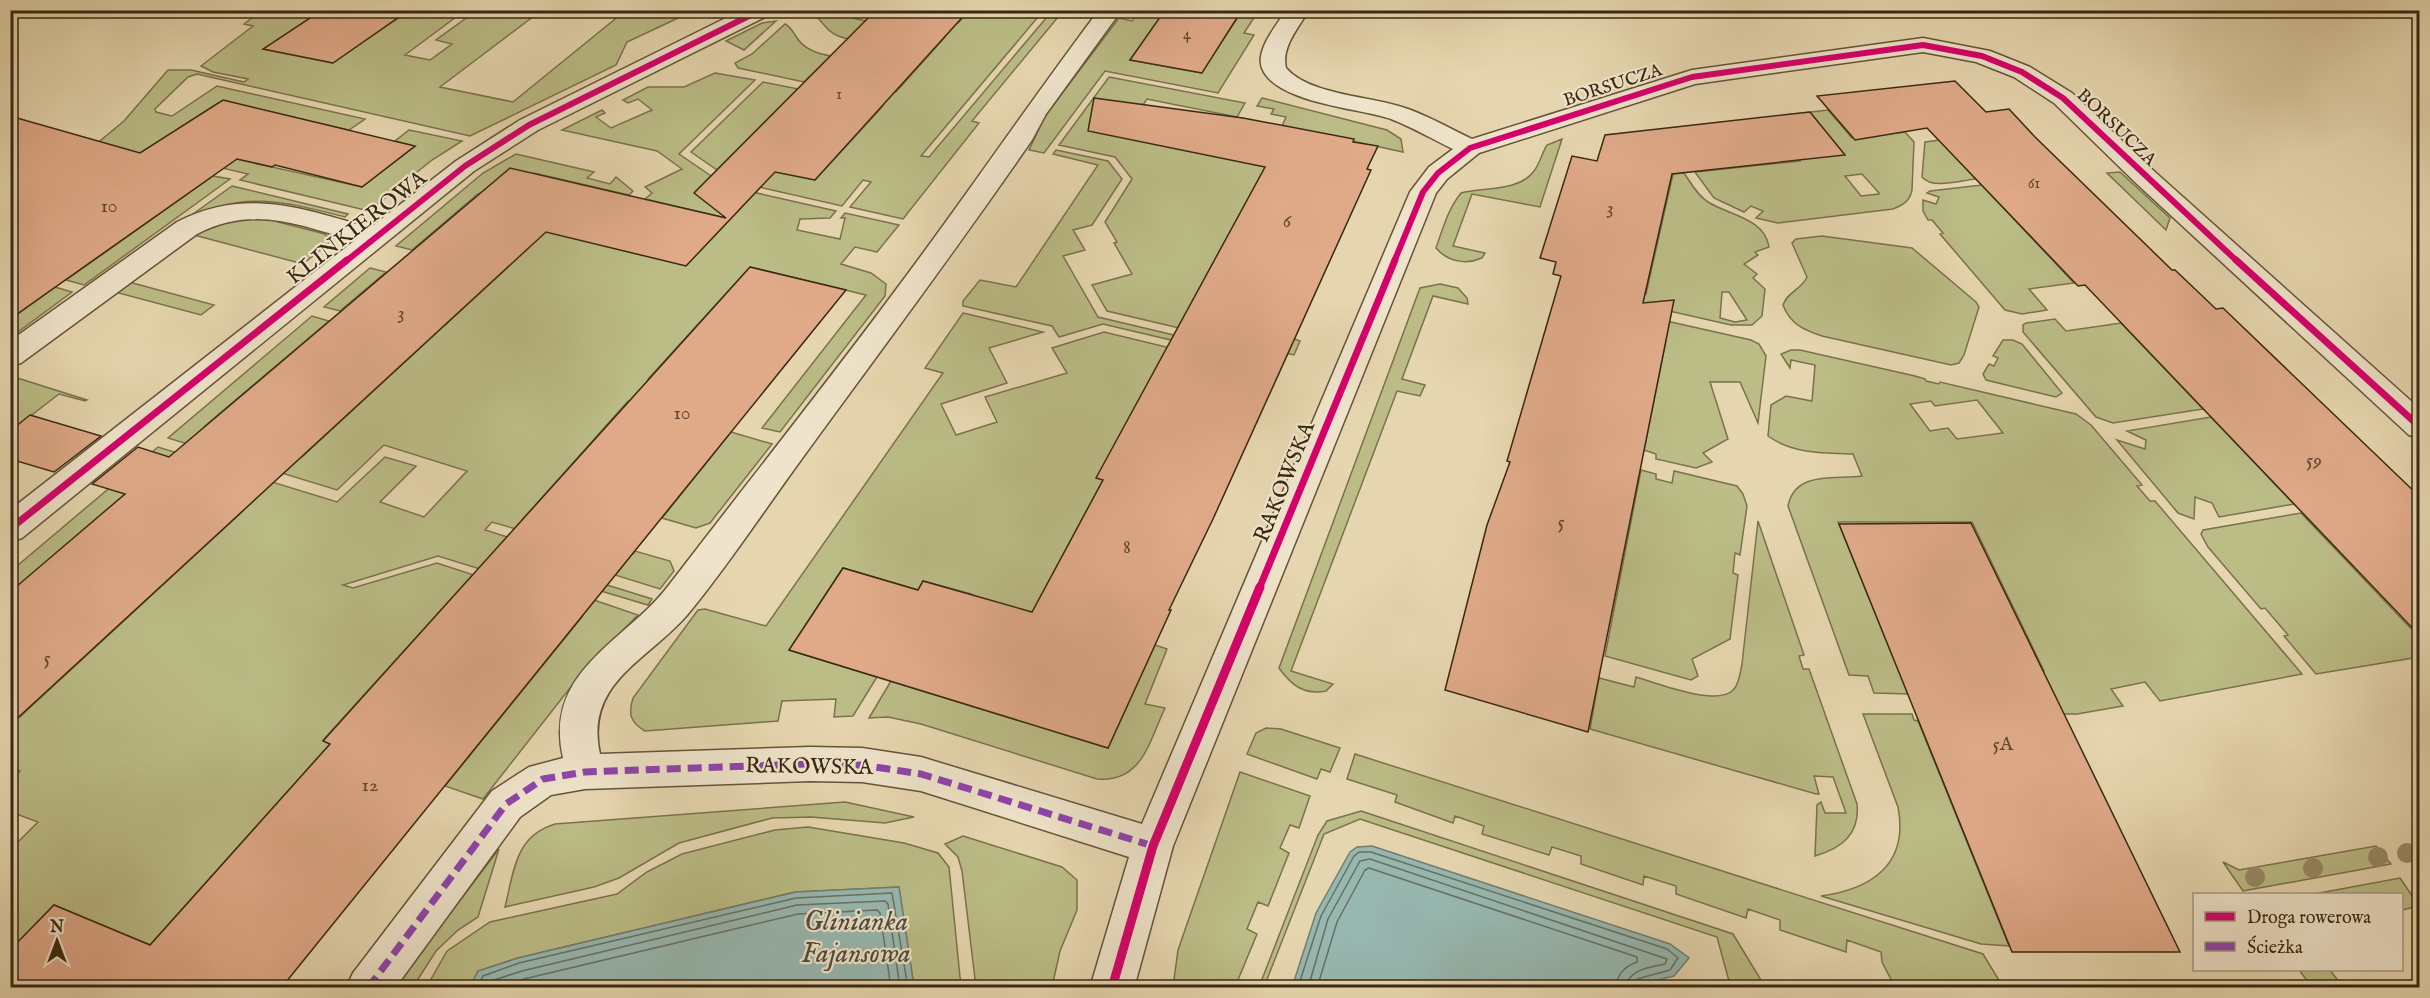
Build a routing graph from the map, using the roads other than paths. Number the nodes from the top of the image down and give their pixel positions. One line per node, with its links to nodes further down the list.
1 (761, 10): 5 (street, KLINKIEROWA)
2 (1298, 10): 4 (street)
3 (1107, 15): 9 (street)
4 (1470, 148): 7 (street, BORSUCZA); 10 (street, RAKOWSKA)
5 (374, 238): 6 (street); 8 (street, KLINKIEROWA)
6 (10, 356)
7 (2420, 427)
8 (10, 529)
9 (585, 772): 10 (street, RAKOWSKA); 11 (street, RAKOWSKA)
10 (1153, 846): 12 (street)
11 (368, 987)
12 (1113, 987)

